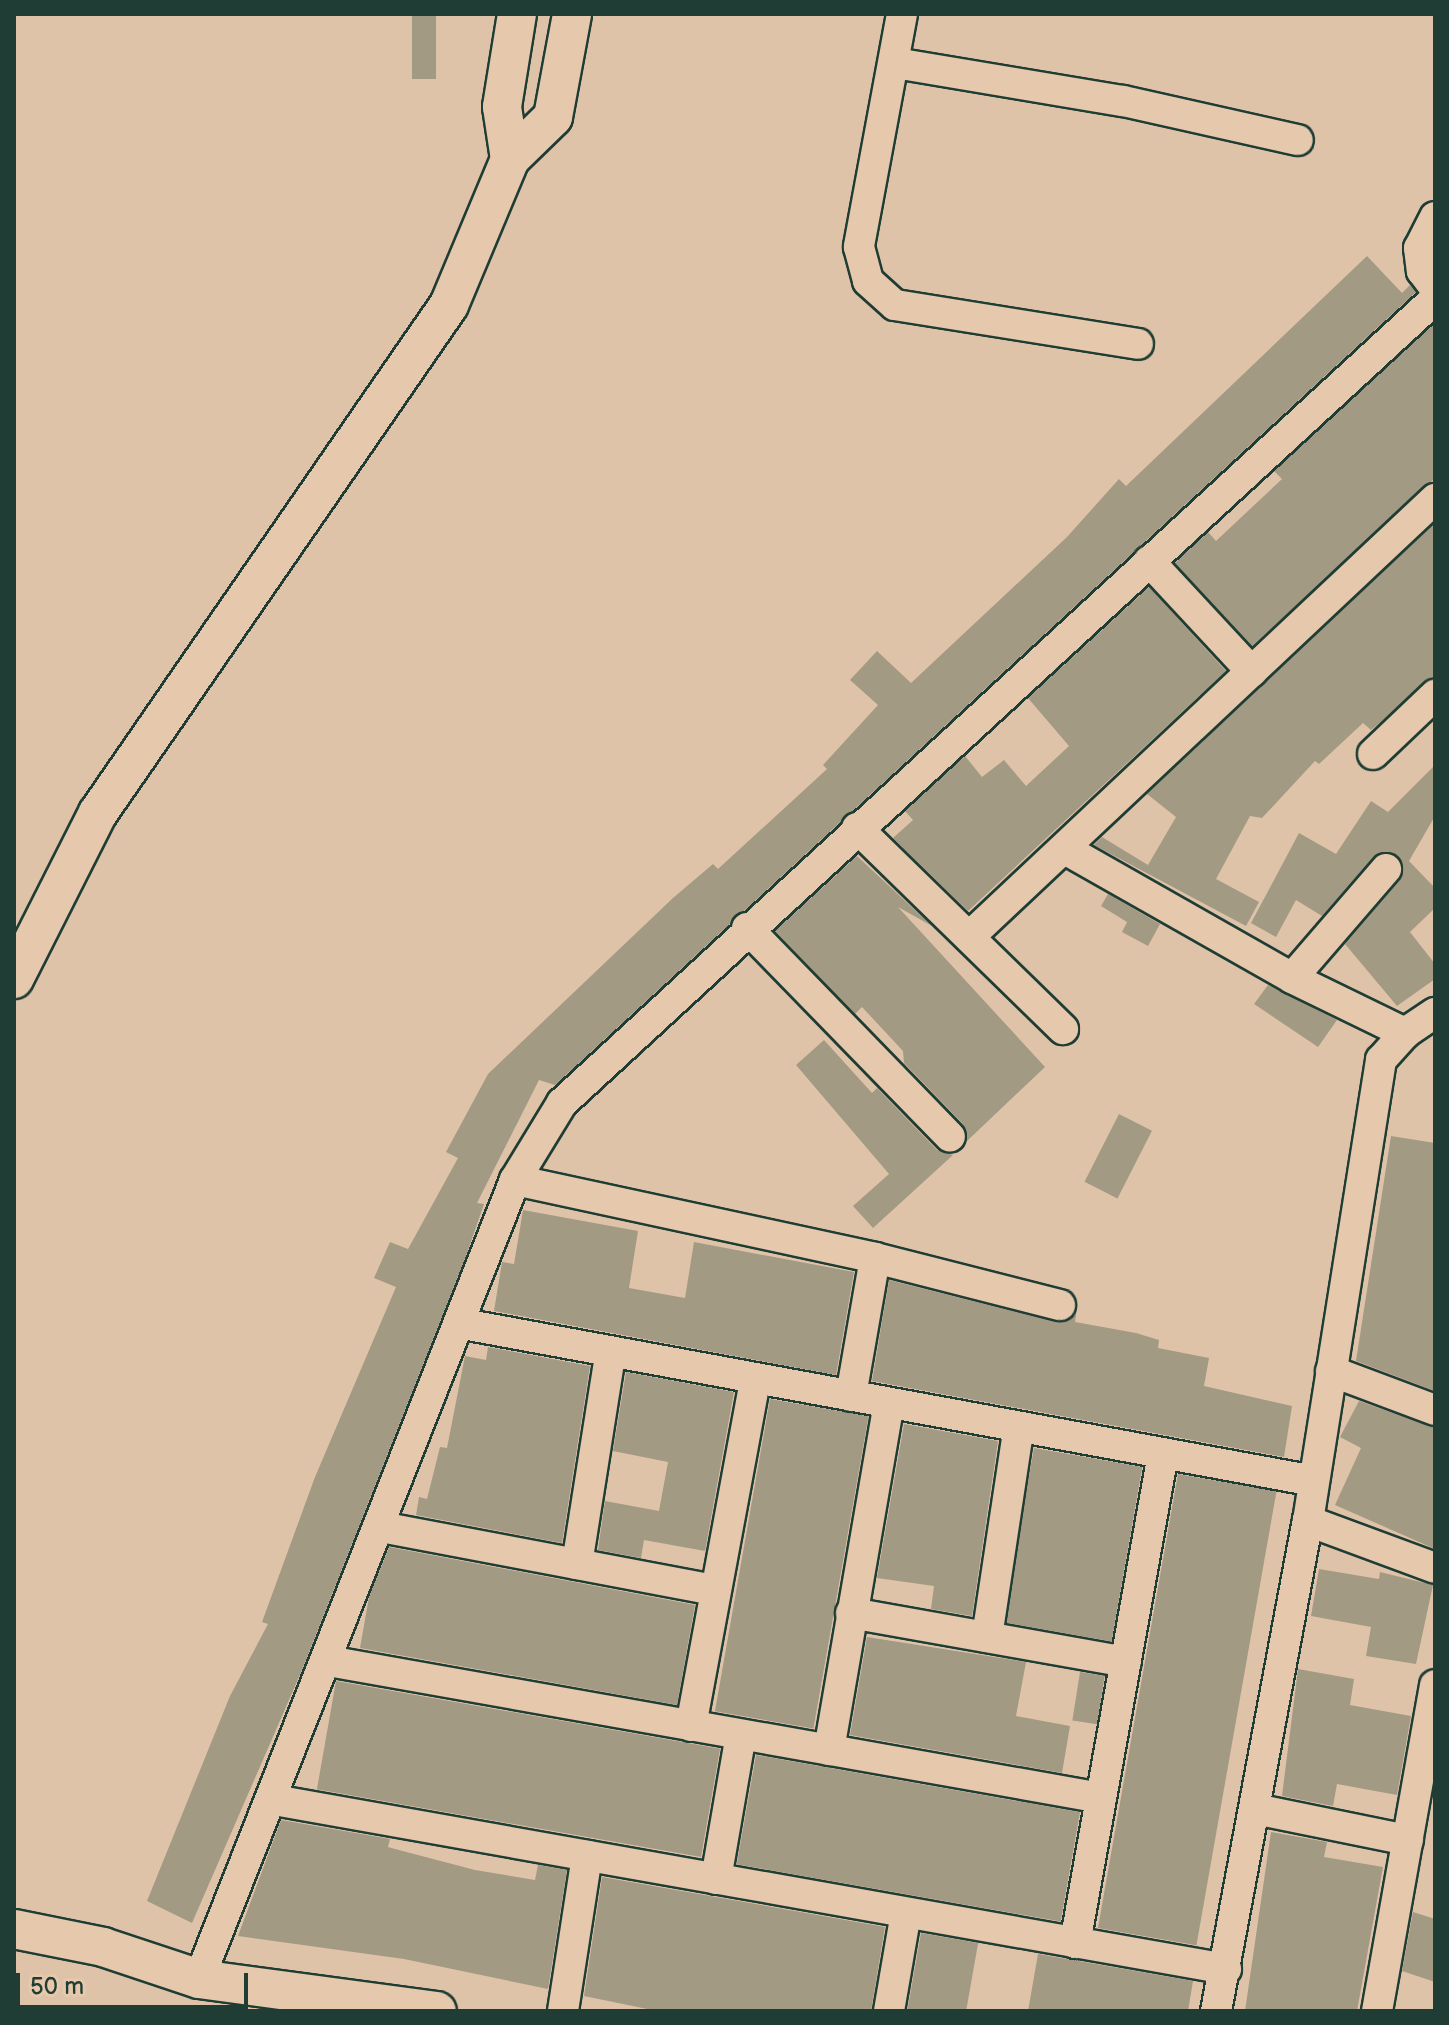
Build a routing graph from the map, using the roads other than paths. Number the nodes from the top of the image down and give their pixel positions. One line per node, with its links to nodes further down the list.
1 (517, 14): 6 (street)
2 (572, 14): 6 (street)
3 (902, 14): 4 (street)
4 (895, 63): 5 (street); 10 (street)
5 (1298, 140)
6 (510, 159): 22 (street)
7 (1435, 217): 8 (street)
8 (1435, 288)
9 (1435, 299): 12 (street)
10 (1138, 344)
11 (1435, 499): 13 (street)
12 (1149, 561): 13 (street); 16 (street)
13 (1252, 672): 17 (street)
14 (1435, 695): 15 (street)
15 (1373, 754)
16 (857, 828): 19 (street); 20 (street)
17 (1065, 849): 20 (street); 21 (street)
18 (1386, 869): 21 (street)
19 (747, 928): 26 (street); 27 (street)
20 (969, 937): 24 (street)
21 (1292, 978): 25 (street)
22 (14, 979)
23 (1435, 1013): 25 (street)
24 (1063, 1029)
25 (1405, 1033): 32 (street)
26 (950, 1137)
27 (515, 1180): 28 (street); 30 (street)
28 (875, 1258): 29 (street); 34 (street)
29 (1060, 1305)
30 (463, 1324): 31 (street); 41 (street)
31 (610, 1356): 33 (street); 42 (street)
32 (1331, 1371): 36 (street); 39 (street)
33 (755, 1380): 34 (street); 44 (street)
34 (851, 1396): 35 (street)
35 (889, 1404): 37 (street); 45 (street)
36 (1435, 1410)
37 (1018, 1431): 38 (street); 46 (street)
38 (1163, 1455): 39 (street); 48 (street)
39 (1314, 1481): 40 (street)
40 (1308, 1521): 43 (street); 55 (street)
41 (381, 1527): 42 (street); 47 (street)
42 (577, 1564): 44 (street)
43 (1435, 1568)
44 (715, 1590): 50 (street)
45 (851, 1613): 46 (street); 52 (street)
46 (987, 1637): 48 (street)
47 (328, 1661): 50 (street); 54 (street)
48 (1126, 1662): 53 (street)
49 (1435, 1685): 56 (street)
50 (691, 1726): 51 (street)
51 (741, 1735): 52 (street); 58 (street)
52 (829, 1750): 53 (street)
53 (1101, 1798): 61 (street)
54 (274, 1800): 57 (street); 63 (street)
55 (1255, 1809): 56 (street); 62 (street)
56 (1408, 1840): 64 (street)
57 (587, 1856): 58 (street); 66 (street)
58 (716, 1879): 59 (street)
59 (906, 1913): 61 (street); 67 (street)
60 (14, 1929): 63 (street)
61 (1075, 1943): 62 (street)
62 (1226, 1969): 68 (street)
63 (199, 1979): 65 (street)
64 (1386, 2009)
65 (437, 2011)
66 (563, 2011)
67 (889, 2011)
68 (1216, 2011)

